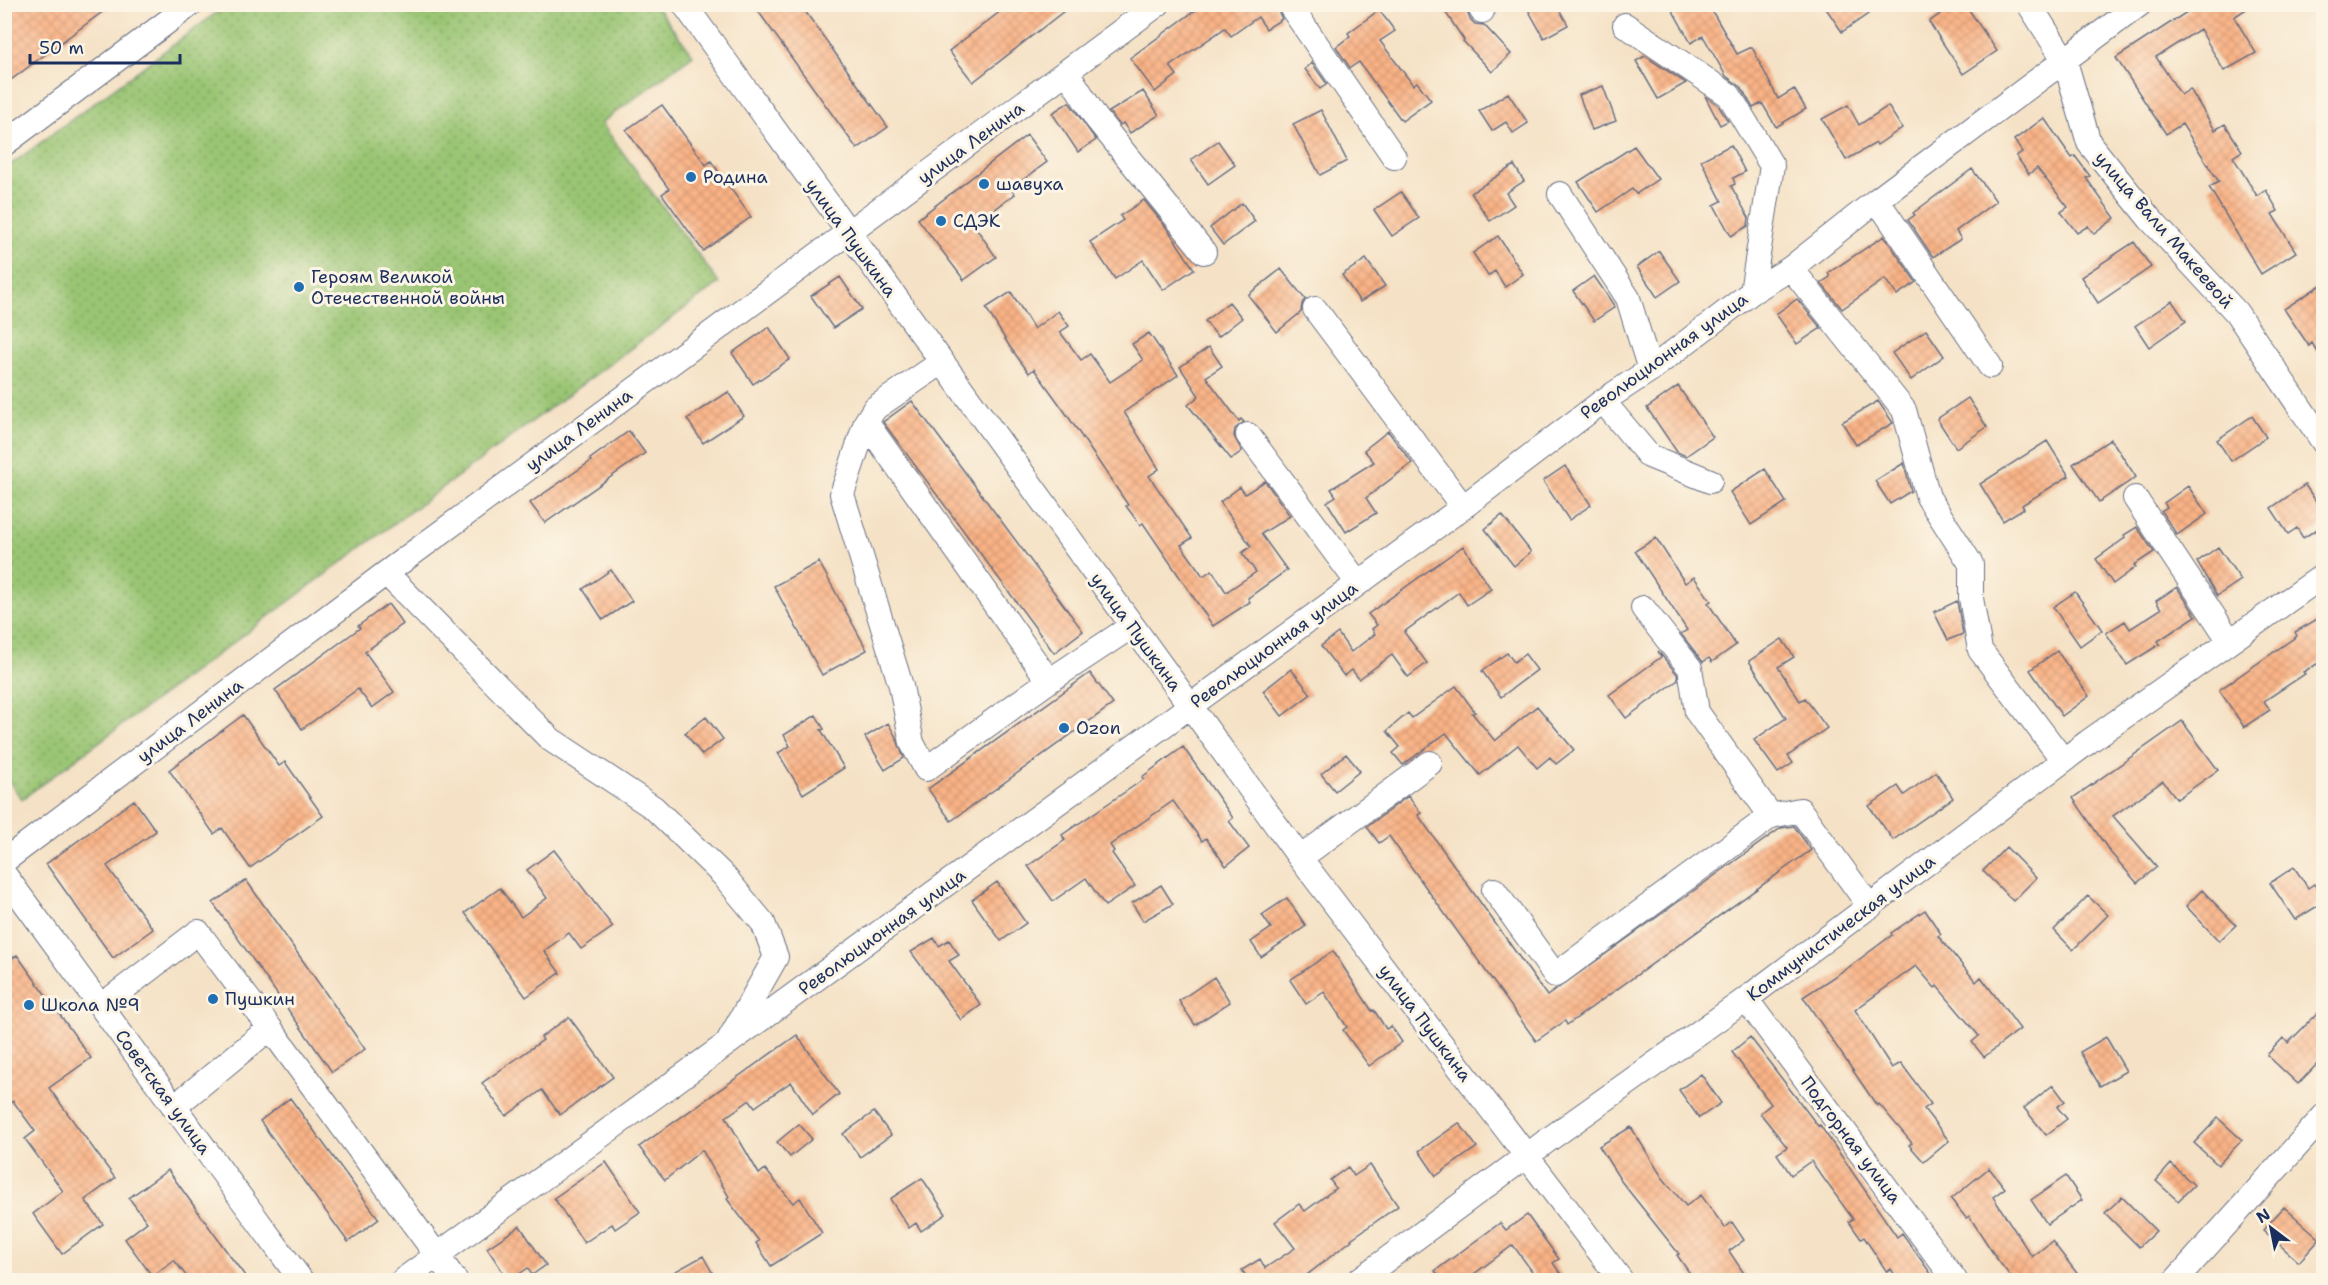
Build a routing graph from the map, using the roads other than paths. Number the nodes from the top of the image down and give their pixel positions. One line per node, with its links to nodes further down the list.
1 (191, 4): 10 (street)
2 (684, 4): 14 (street, улица Пушкина)
3 (1158, 4): 9 (street, улица Ленина)
4 (1289, 4): 11 (street)
5 (2029, 4): 8 (street, улица Вали Макеевой)
6 (2140, 4): 8 (street, Революционная улица)
7 (1624, 25): 17 (street)
8 (2065, 61): 13 (street, Революционная улица); 25 (street, улица Вали Макеевой)
9 (1068, 73): 14 (street, улица Ленина); 15 (street)
10 (4, 144)
11 (1394, 157)
12 (1560, 194): 21 (street)
13 (1877, 200): 16 (street, Революционная улица); 20 (street)
14 (847, 232): 19 (street, улица Пушкина); 29 (street, улица Ленина)
15 (1203, 252)
16 (1791, 268): 17 (street, Революционная улица); 37 (street)
17 (1752, 292): 21 (street, Революционная улица)
18 (1315, 309): 28 (street)
19 (942, 362): 23 (street); 33 (street, улица Пушкина)
20 (1990, 366)
21 (1650, 370): 22 (street, Революционная улица)
22 (1603, 401): 26 (street); 28 (street, Революционная улица)
23 (866, 422): 35 (street); 35 (street)
24 (1248, 435): 31 (street)
25 (2324, 443)
26 (1710, 482)
27 (2135, 498): 34 (street)
28 (1463, 507): 31 (street, Революционная улица)
29 (386, 573): 41 (street, улица Ленина); 48 (street)
30 (2324, 575): 34 (street, Коммунистическая улица)
31 (1358, 583): 36 (street, Революционная улица)
32 (1643, 608): 39 (street)
33 (1132, 626): 35 (street); 36 (street, улица Пушкина)
34 (2230, 640): 37 (street, Коммунистическая улица)
35 (1049, 681)
36 (1190, 707): 40 (street, улица Пушкина); 48 (street, Революционная улица)
37 (2063, 760): 44 (street, Коммунистическая улица)
38 (1430, 763): 40 (street)
39 (1771, 816): 43 (street); 44 (street)
40 (1299, 858): 51 (street, улица Пушкина)
41 (4, 861)
42 (4, 874): 46 (street, Советская улица)
43 (1494, 890)
44 (1870, 907): 45 (street, Коммунистическая улица)
45 (1746, 999): 51 (street, Коммунистическая улица); 58 (street, Подгорная улица)
46 (101, 1006): 47 (street); 49 (street, Советская улица)
47 (270, 1028): 49 (street); 52 (street)
48 (726, 1046): 52 (street, Революционная улица)
49 (174, 1107): 53 (street, Советская улица)
50 (2324, 1116): 59 (street)
51 (1525, 1156): 56 (street, Коммунистическая улица); 57 (street, улица Пушкина)
52 (436, 1255): 54 (street, Революционная улица); 55 (street)
53 (301, 1281)
54 (403, 1281)
55 (455, 1281)
56 (1359, 1281)
57 (1621, 1281)
58 (1955, 1281)
59 (2176, 1281)

